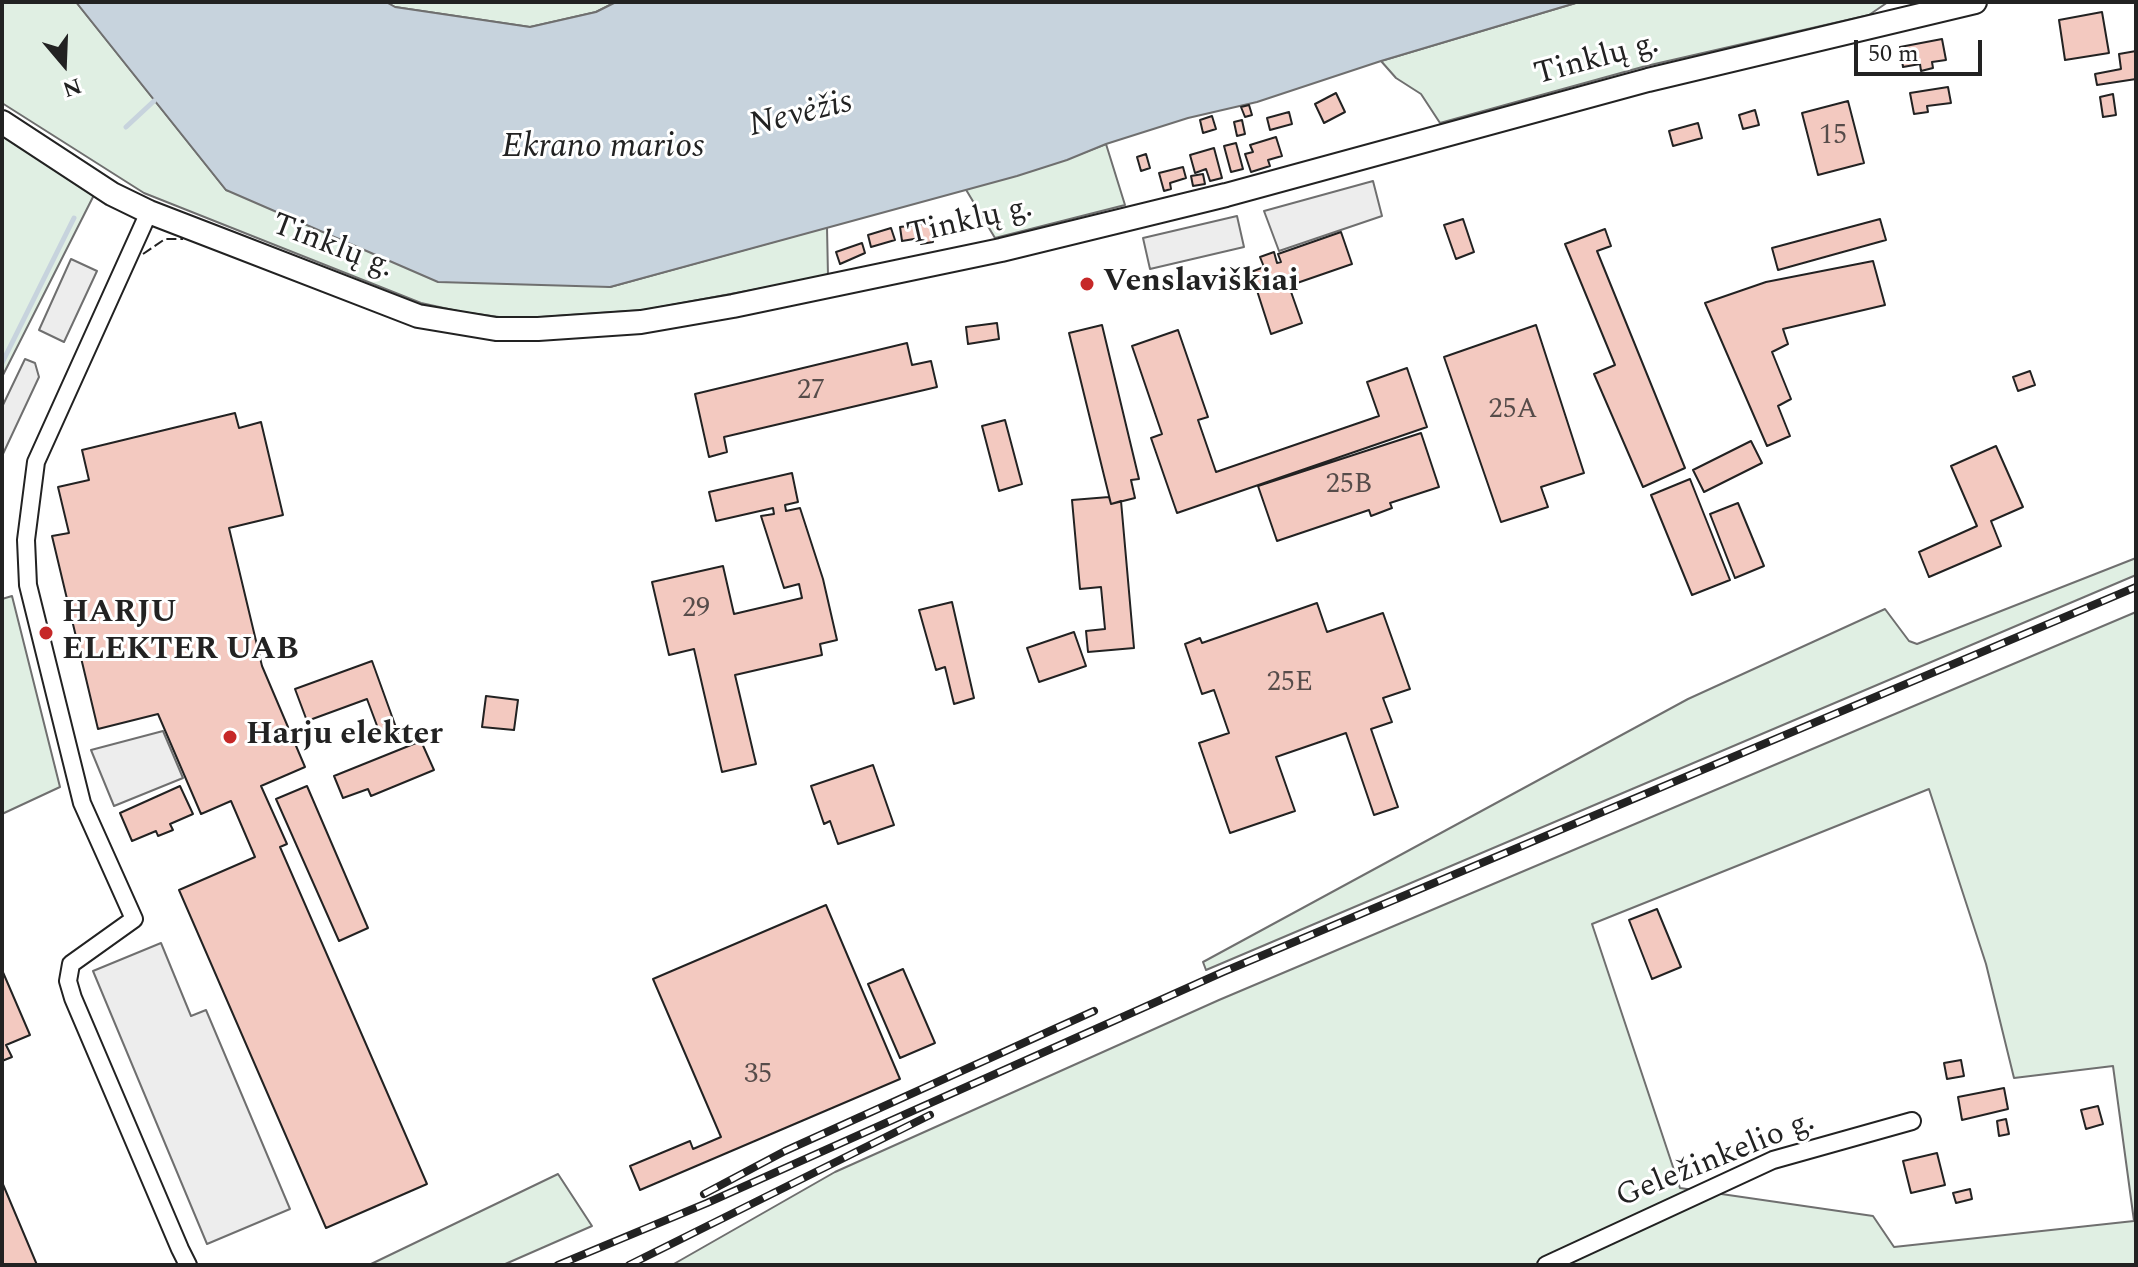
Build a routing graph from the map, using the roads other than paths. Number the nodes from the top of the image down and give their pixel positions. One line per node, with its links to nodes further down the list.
1 (1975, 2): 3 (main road, Tinklų g.)
2 (2, 122): 3 (main road, Tinklų g.)
3 (149, 212): 5 (street)
4 (1912, 1121): 6 (street, Geležinkelio g.)
5 (188, 1265)
6 (1546, 1265)

